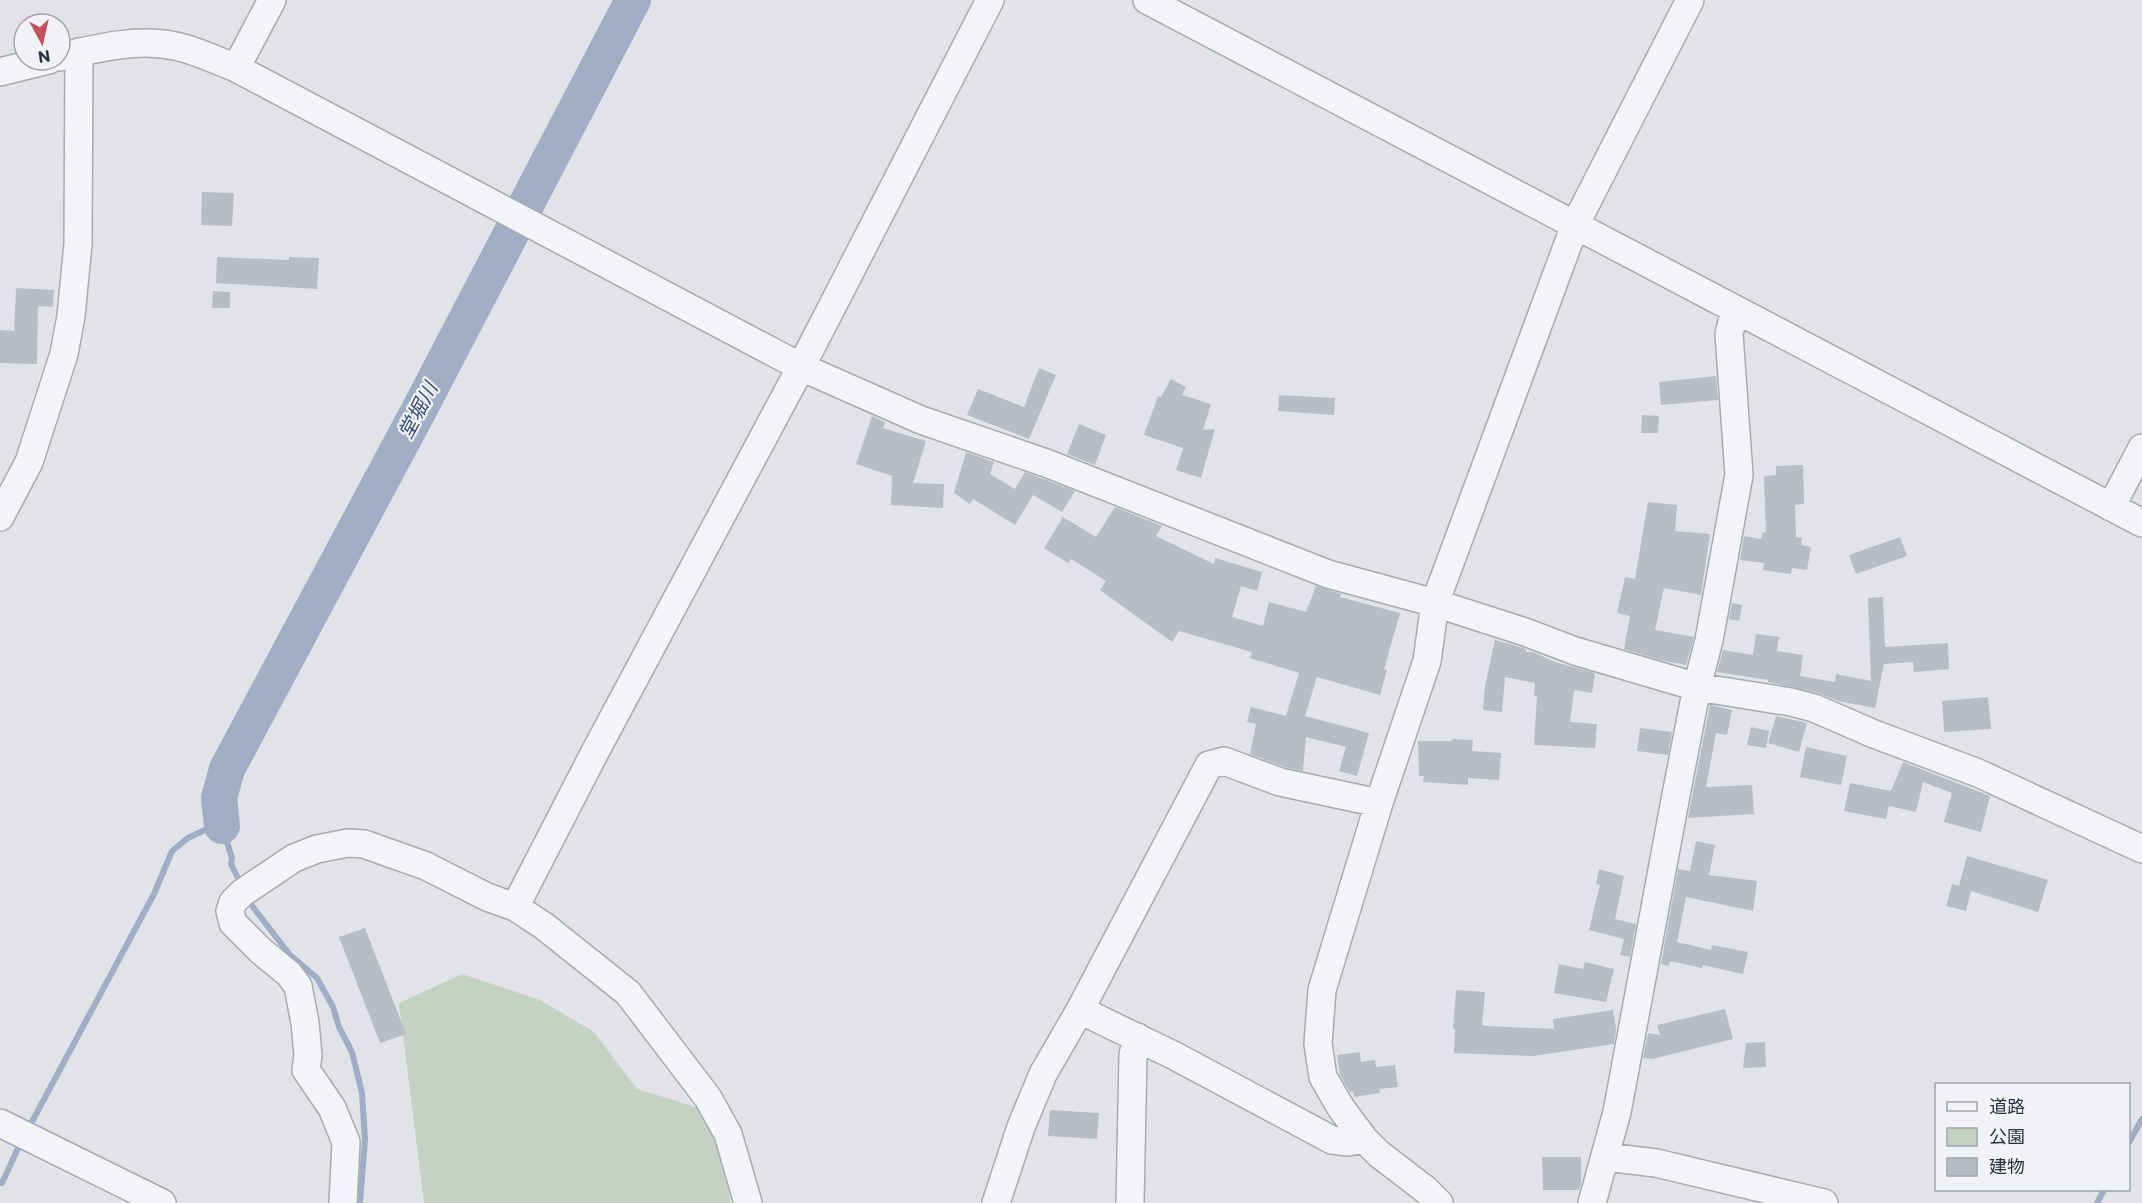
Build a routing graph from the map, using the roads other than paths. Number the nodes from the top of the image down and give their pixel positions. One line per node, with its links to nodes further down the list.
1 (272, 0): 6 (street)
2 (990, 0): 10 (street)
3 (1147, 0): 8 (street)
4 (1690, 0): 8 (street)
5 (72, 55): 6 (street)
6 (236, 68): 10 (street)
7 (71, 72): 13 (street)
8 (1575, 225): 9 (street); 15 (street)
9 (1735, 310): 12 (street); 16 (street)
10 (801, 367): 15 (street); 19 (street)
11 (2142, 448): 12 (street)
12 (2111, 507): 14 (street)
13 (0, 517)
14 (2142, 523)
15 (1435, 603): 16 (street); 17 (street)
16 (1697, 687): 18 (street); 24 (street)
17 (1379, 803): 20 (street); 23 (street)
18 (2142, 849)
19 (514, 907): 26 (street); 27 (street)
20 (1080, 1010): 21 (street); 28 (street)
21 (1137, 1037): 23 (street); 29 (street)
22 (0, 1123): 25 (street)
23 (1364, 1139): 30 (street)
24 (1606, 1157): 31 (street); 32 (street)
25 (162, 1203)
26 (343, 1203)
27 (748, 1203)
28 (996, 1203)
29 (1130, 1203)
30 (1439, 1203)
31 (1593, 1203)
32 (1824, 1203)

